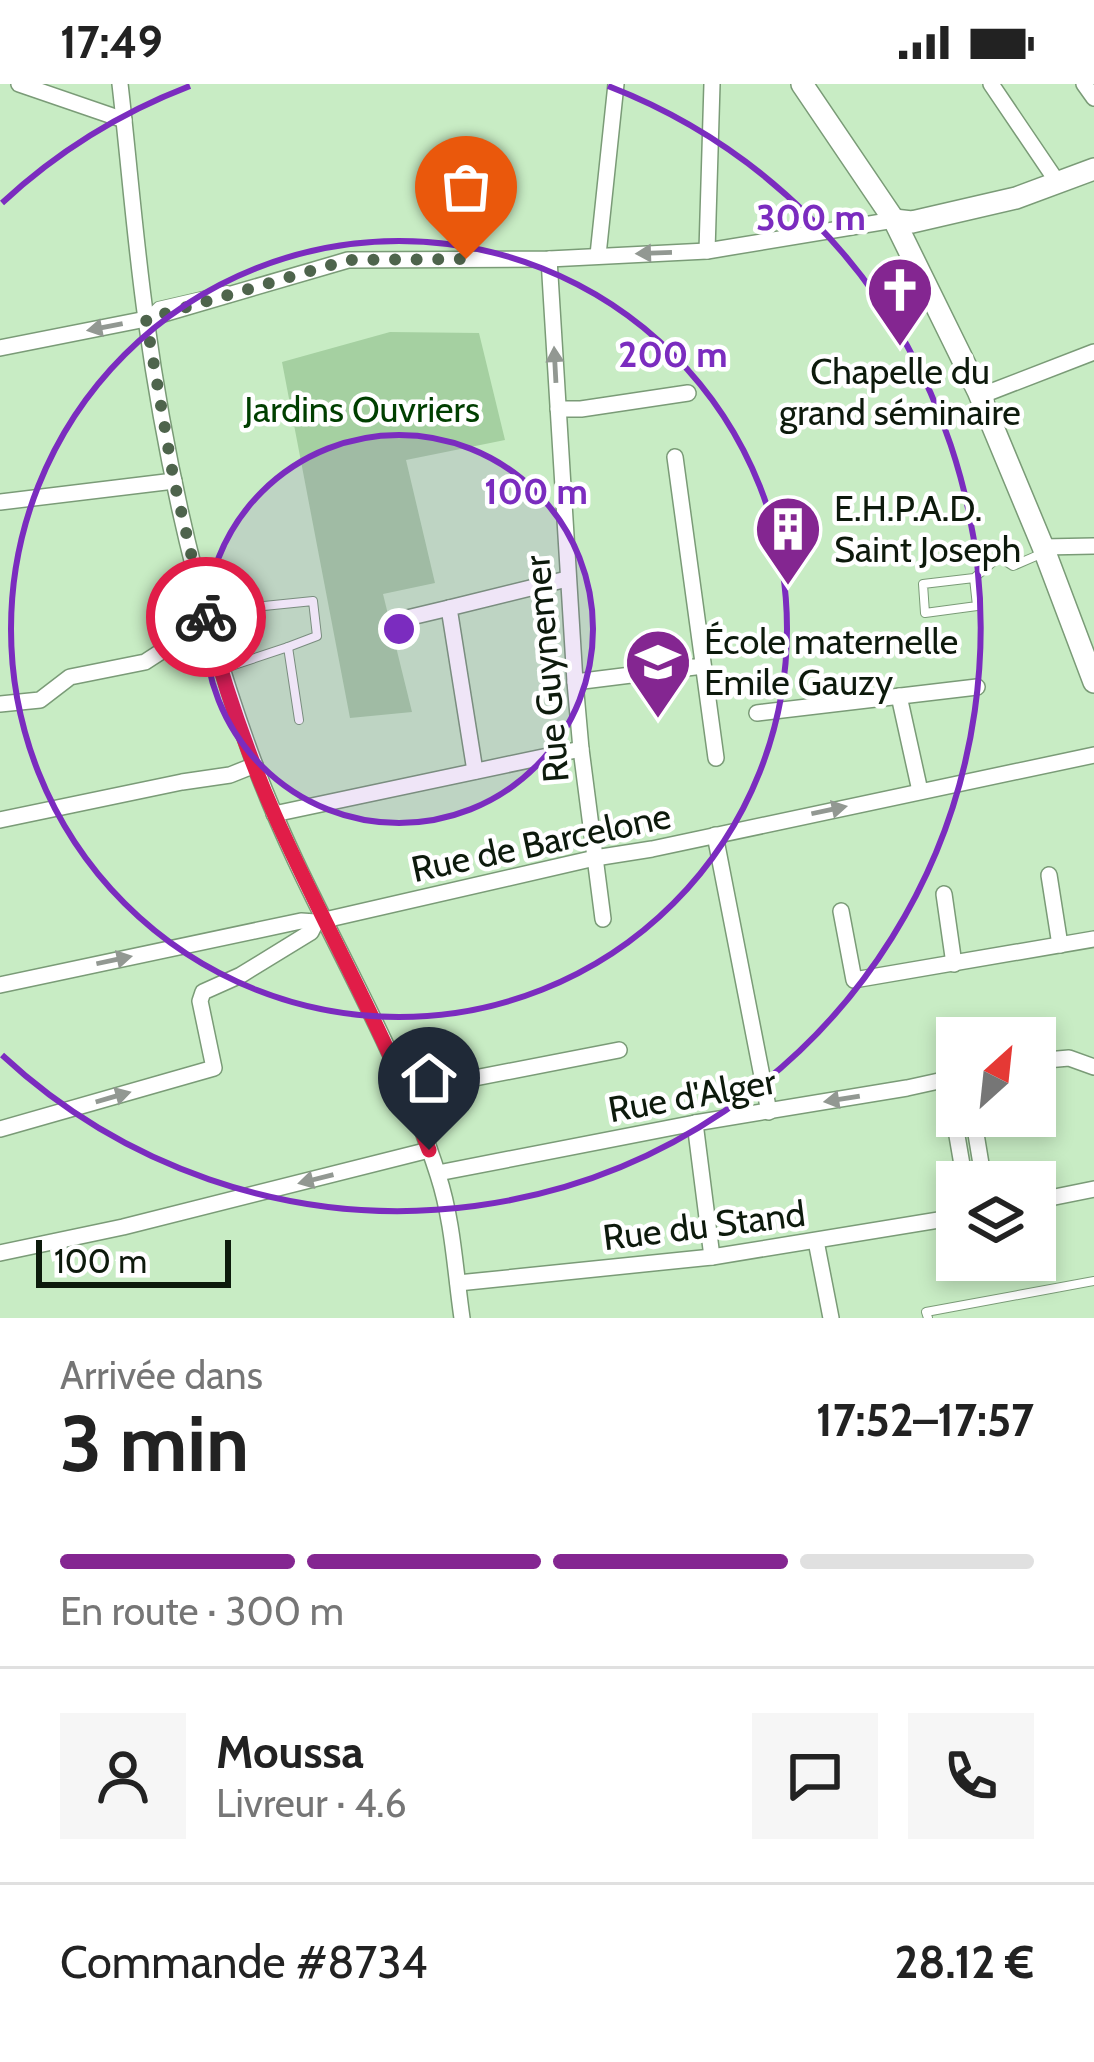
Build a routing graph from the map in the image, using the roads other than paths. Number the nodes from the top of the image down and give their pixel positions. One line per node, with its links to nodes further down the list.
1 (20, 84): 8 (street)
2 (120, 84): 10 (street)
3 (616, 84): 15 (street)
4 (712, 84): 14 (street)
5 (802, 84): 13 (street)
6 (991, 84): 12 (street)
7 (1084, 84): 9 (street)
8 (44, 89): 10 (street)
9 (1094, 98)
10 (124, 120): 17 (street)
11 (1094, 170): 12 (street)
12 (1058, 183): 13 (street)
13 (894, 220): 14 (street); 21 (street)
14 (707, 251): 15 (street, one-way to 15)
15 (598, 255): 16 (street)
16 (549, 259): 17 (street); 22 (street, Rue Guynemer, one-way to 16)
17 (146, 319): 18 (street, one-way to 18); 24 (street)
18 (0, 348)
19 (1094, 352): 21 (street)
20 (688, 393): 22 (street)
21 (980, 396): 27 (street)
22 (558, 409): 29 (street, Rue Guynemer)
23 (675, 457): 35 (street)
24 (174, 481): 25 (street); 33 (street)
25 (0, 502)
26 (1094, 546): 27 (street)
27 (1044, 550): 28 (lane); 38 (street)
28 (974, 578): 28 (lane)
29 (567, 579): 31 (street); 37 (street, Rue Guynemer)
30 (264, 606): 34 (lane)
31 (449, 608): 32 (street); 48 (street)
32 (407, 618)
33 (208, 625): 36 (street); 41 (street)
34 (288, 647): 36 (lane); 43 (lane)
35 (703, 666): 37 (street); 46 (street)
36 (221, 669): 47 (street)
37 (575, 682): 44 (street, Rue Guynemer)
38 (1094, 682)
39 (977, 687): 40 (street)
40 (898, 696): 42 (street); 49 (street)
41 (0, 704)
42 (757, 713)
43 (299, 720)
44 (580, 749): 48 (street); 53 (street, Rue Guynemer)
45 (1094, 755): 49 (street, Rue de Barcelone)
46 (716, 758)
47 (255, 765): 50 (street); 51 (street)
48 (475, 772): 50 (street)
49 (920, 790): 52 (street, Rue de Barcelone, one-way to 49)
50 (274, 814): 58 (street)
51 (0, 820)
52 (715, 836): 53 (street, Rue de Barcelone); 68 (street)
53 (595, 858): 57 (street, Rue Guynemer); 58 (street, Rue de Barcelone)
54 (1049, 875): 60 (street)
55 (944, 893): 61 (street)
56 (842, 911): 61 (street)
57 (603, 919)
58 (320, 920): 62 (street, Rue de Barcelone, one-way to 58); 67 (street); 70 (street, one-way to 58)
59 (1094, 939): 60 (street)
60 (1060, 945): 61 (street)
61 (954, 964)
62 (0, 985)
63 (619, 1050): 67 (street)
64 (1056, 1059): 65 (street)
65 (1094, 1067)
66 (936, 1082): 68 (street, Rue d'Alger, one-way to 68)
67 (408, 1091): 71 (street)
68 (769, 1112): 69 (street, Rue d'Alger)
69 (695, 1123): 72 (street, Rue d'Alger); 78 (street)
70 (0, 1129)
71 (429, 1150): 72 (street); 77 (street, one-way to 77)
72 (438, 1173): 80 (street)
73 (1094, 1189): 74 (street)
74 (1056, 1197)
75 (936, 1220): 76 (street, Rue du Stand)
76 (816, 1240): 78 (street, Rue du Stand); 82 (street)
77 (0, 1253)
78 (712, 1257): 80 (street, Rue du Stand)
79 (1094, 1281): 83 (lane)
80 (458, 1283): 81 (street)
81 (462, 1318)
82 (831, 1318)
83 (928, 1318)

